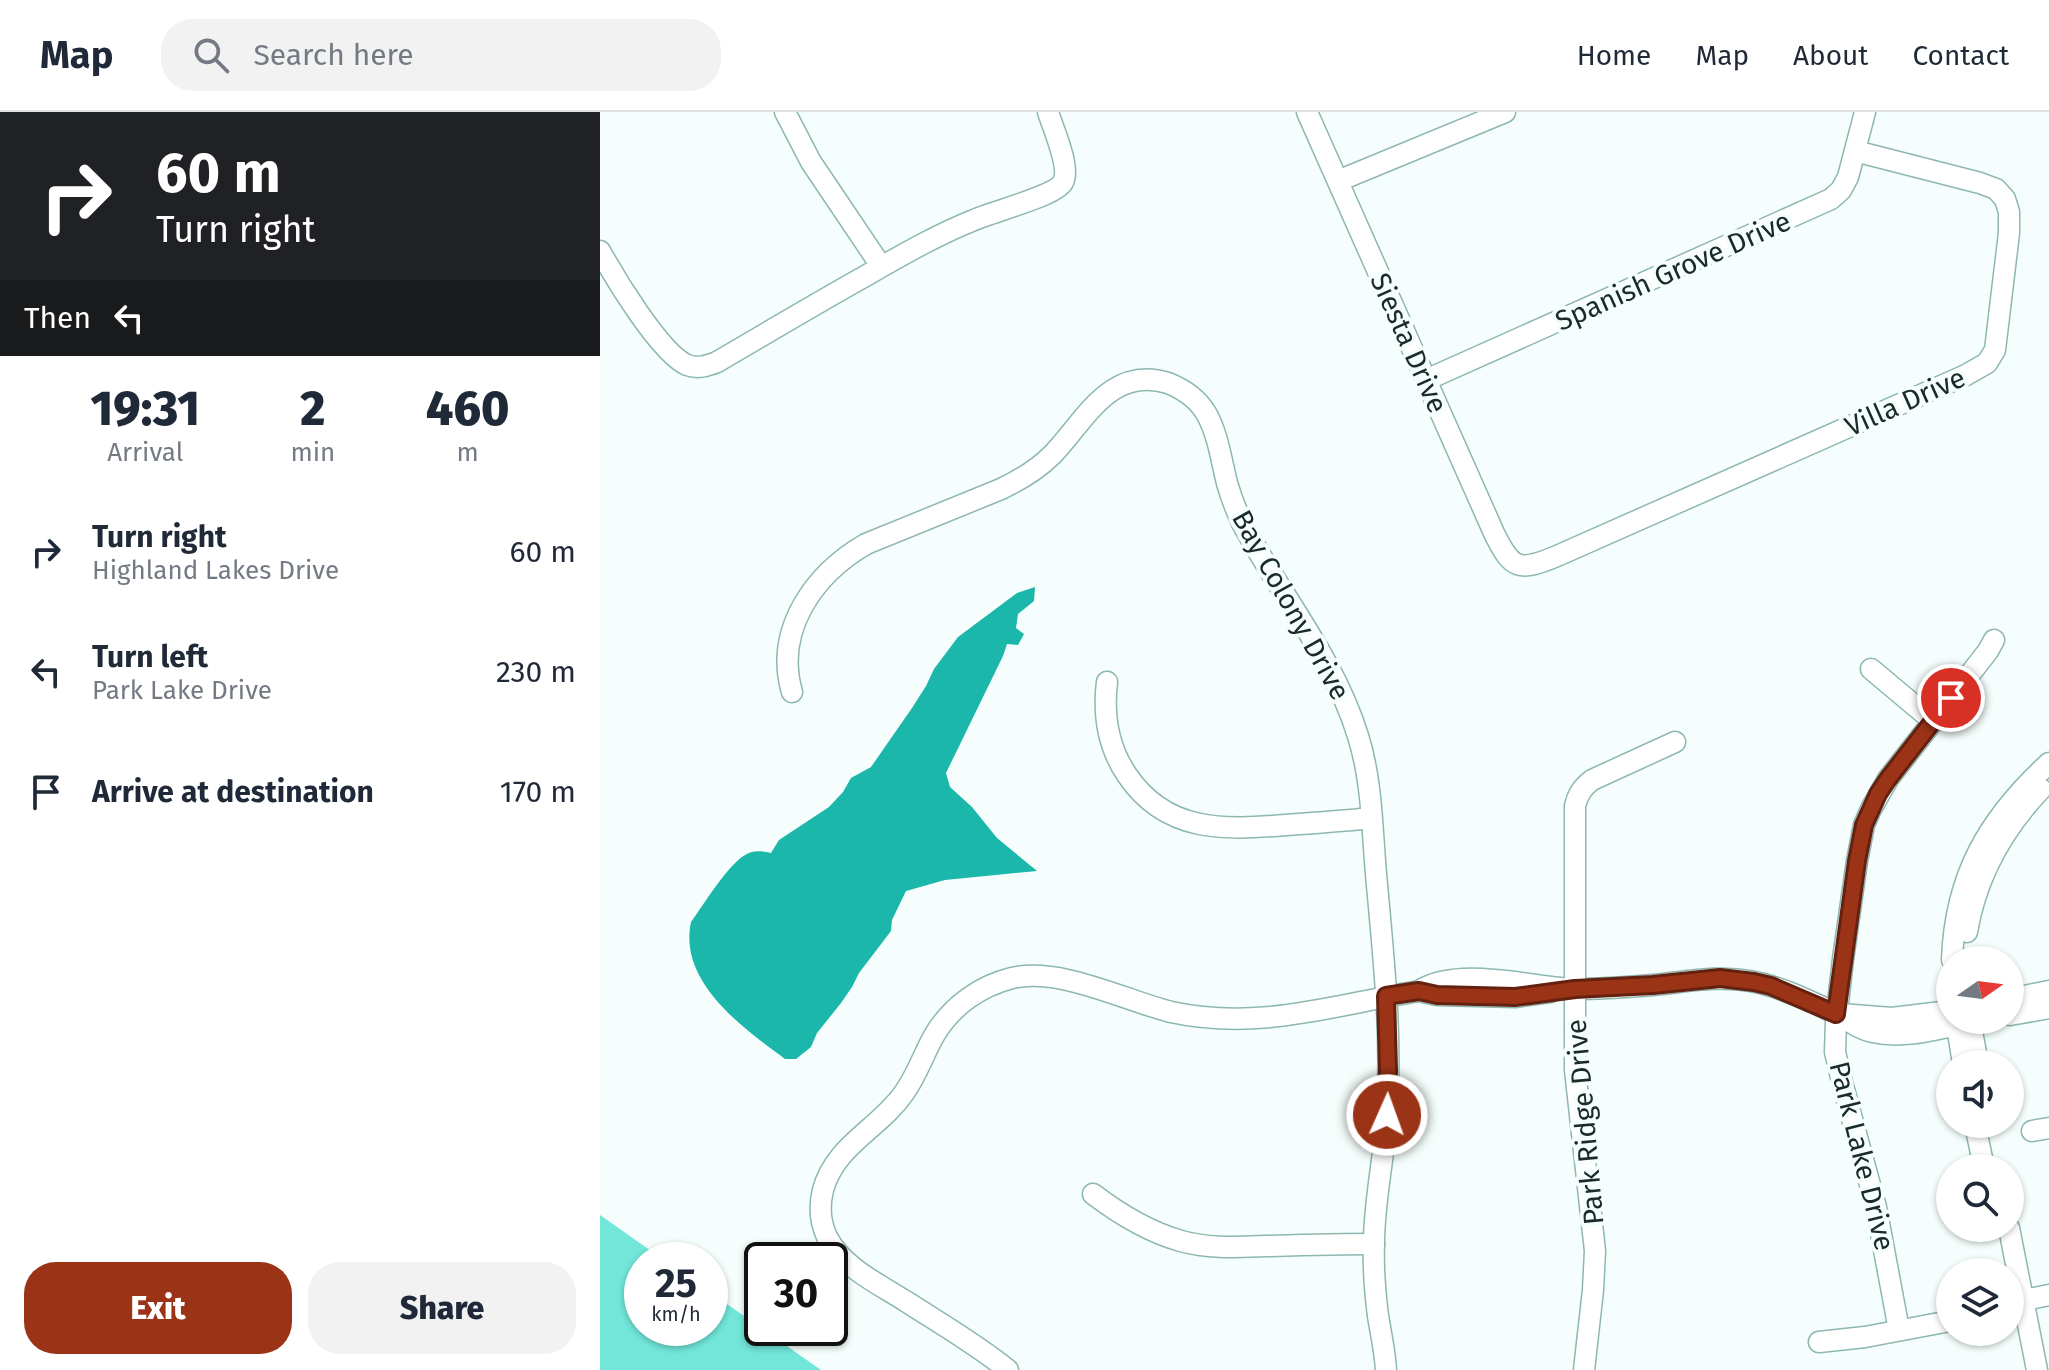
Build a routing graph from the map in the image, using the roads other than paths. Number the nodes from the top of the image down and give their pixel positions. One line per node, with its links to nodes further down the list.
1 (785, 112): 9 (street)
2 (1048, 112): 9 (street)
3 (1307, 112): 7 (street, Siesta Drive)
4 (1505, 112): 7 (street)
5 (1865, 112): 6 (street, Spanish Grove Drive)
6 (1855, 151): 10 (street, Spanish Grove Drive); 11 (street, Villa Drive)
7 (1338, 181): 10 (street, Siesta Drive)
8 (600, 251): 9 (street)
9 (881, 266)
10 (1426, 380): 11 (street, Siesta Drive)
11 (1520, 566)
12 (1994, 640): 16 (street, Park Lake Drive)
13 (1871, 669): 16 (street)
14 (1107, 682): 20 (street)
15 (792, 692): 20 (street, Bay Colony Drive)
16 (1933, 721): 29 (street, Park Lake Drive)
17 (1675, 742): 23 (street, Park Ridge Drive)
18 (2049, 763): 21 (street)
19 (2049, 781): 22 (street)
20 (1371, 818): 25 (street, Bay Colony Drive)
21 (1954, 946)
22 (1967, 946)
23 (1575, 989): 25 (street); 29 (street); 44 (street, Park Ridge Drive)
24 (2049, 991): 26 (street)
25 (1386, 996): 32 (street, Bay Colony Drive); 42 (street)
26 (2024, 996)
27 (2049, 1008): 28 (street)
28 (2024, 1012)
29 (1836, 1014): 30 (street); 38 (street, Park Lake Drive)
30 (1936, 1027)
31 (1093, 1194): 32 (street)
32 (1374, 1244): 43 (street, Bay Colony Drive)
33 (2049, 1295): 34 (street)
34 (2024, 1305)
35 (2024, 1308): 36 (street)
36 (2049, 1308)
37 (1936, 1323): 38 (street)
38 (1899, 1330): 40 (street)
39 (2024, 1333): 46 (street)
40 (1819, 1342)
41 (2020, 1346): 45 (street)
42 (1008, 1370)
43 (1386, 1370)
44 (1584, 1370)
45 (2023, 1370)
46 (2037, 1370)

